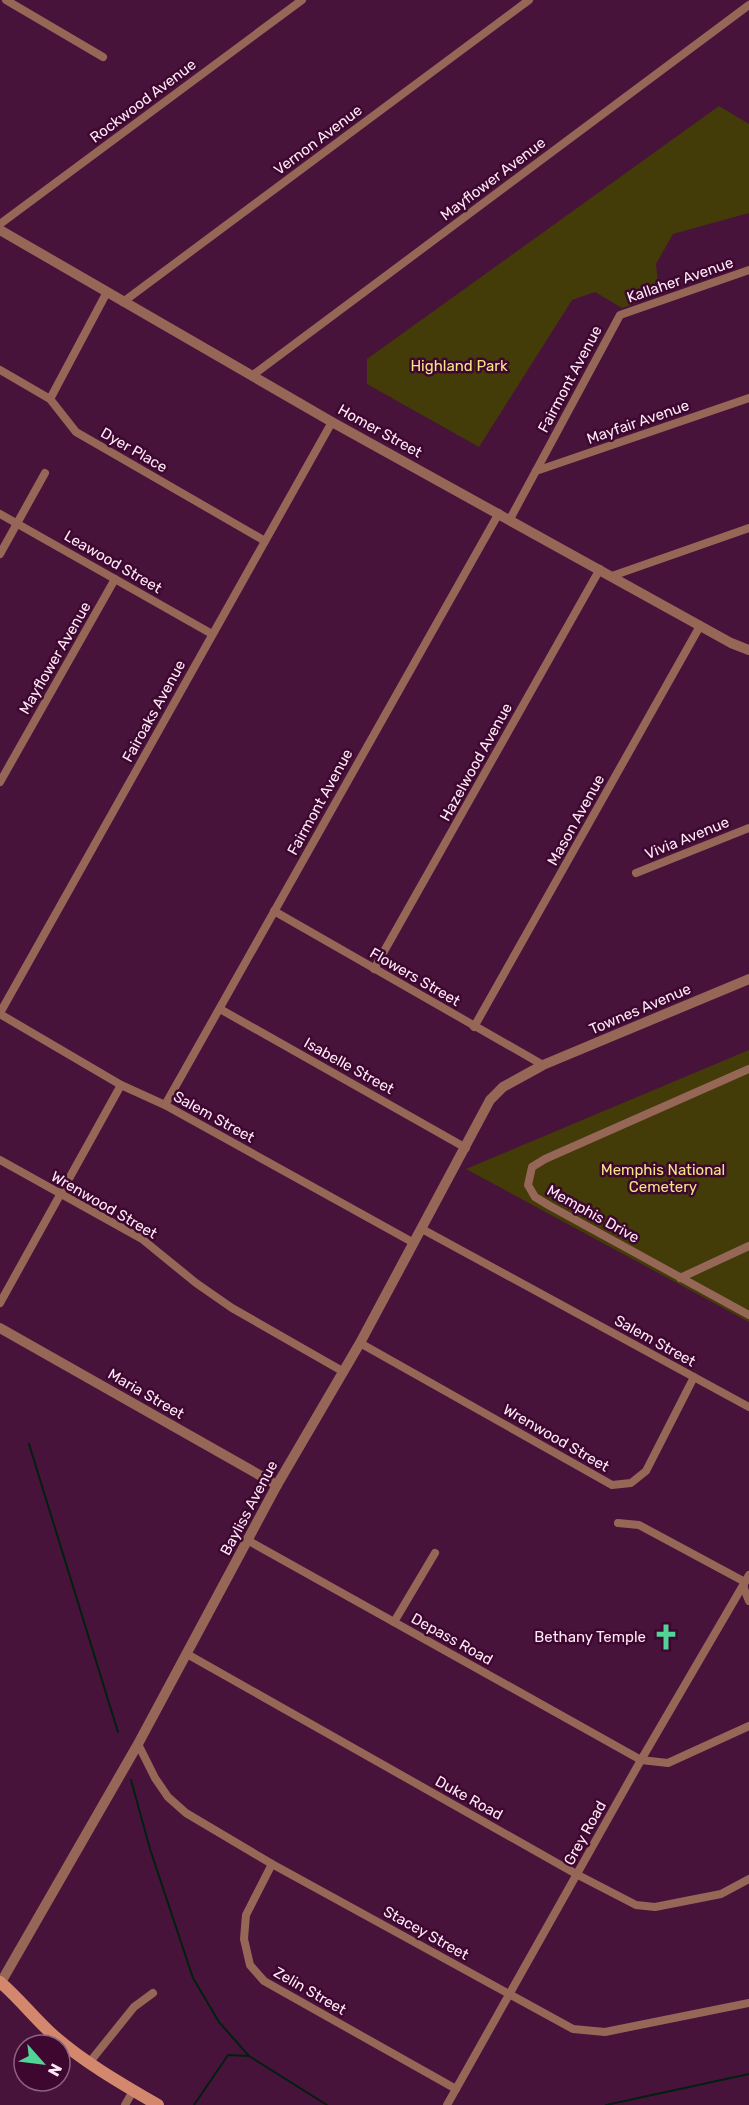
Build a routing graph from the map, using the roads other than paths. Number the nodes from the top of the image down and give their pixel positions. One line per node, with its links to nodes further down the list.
1 (6, 0): 5 (street)
2 (302, 0): 6 (street, Rockwood Avenue)
3 (529, 0): 10 (street, Vernon Avenue)
4 (749, 5): 13 (street, Mayflower Avenue)
5 (103, 57)
6 (0, 224)
7 (0, 230): 9 (street, Homer Street)
8 (749, 270): 11 (street, Kallaher Avenue)
9 (107, 292): 10 (street, Homer Street); 15 (street)
10 (123, 302): 13 (street, Homer Street)
11 (620, 315): 17 (street, Fairmont Avenue)
12 (0, 370): 15 (street, Dyer Place)
13 (253, 375): 16 (street, Homer Street)
14 (749, 398): 17 (street, Mayfair Avenue)
15 (50, 399): 24 (street, Dyer Place)
16 (332, 422): 19 (street, Homer Street); 24 (street, Fairoaks Avenue)
17 (536, 471): 21 (street, Fairmont Avenue)
18 (45, 473): 22 (street)
19 (499, 513): 21 (street, Homer Street); 35 (street, Fairmont Avenue)
20 (0, 514): 22 (street, Leawood Street)
21 (510, 519): 26 (street, Homer Street)
22 (17, 524): 25 (street); 28 (street, Leawood Street)
23 (749, 528): 27 (street)
24 (265, 541): 30 (street, Fairoaks Avenue)
25 (0, 554)
26 (600, 569): 27 (street, Homer Street); 36 (street, Hazelwood Avenue)
27 (612, 576): 29 (street, Homer Street)
28 (115, 579): 30 (street, Leawood Street); 32 (street, Mayflower Avenue)
29 (700, 626): 31 (street, Homer Street); 40 (street, Mason Avenue)
30 (212, 634): 39 (street, Fairoaks Avenue)
31 (749, 650)
32 (0, 782)
33 (749, 828): 34 (street, Vivia Avenue)
34 (636, 873)
35 (274, 911): 36 (street, Flowers Street); 38 (street, Fairmont Avenue)
36 (375, 969): 40 (street, Flowers Street)
37 (749, 979): 41 (street, Townes Avenue)
38 (220, 1009): 44 (street, Fairmont Avenue); 45 (street, Isabelle Street)
39 (0, 1013): 43 (street, Salem Street)
40 (474, 1027): 41 (street, Flowers Street)
41 (543, 1065): 45 (street, Bayliss Avenue)
42 (749, 1069): 51 (street, Memphis Drive)
43 (121, 1085): 44 (street, Salem Street); 47 (street)
44 (165, 1105): 49 (street, Salem Street)
45 (466, 1148): 48 (street, Bayliss Avenue)
46 (0, 1160): 47 (street, Wrenwood Street)
47 (59, 1194): 52 (street); 56 (street, Wrenwood Street)
48 (422, 1229): 49 (street, Bayliss Avenue); 57 (street, Salem Street)
49 (414, 1243): 55 (street, Bayliss Avenue)
50 (749, 1246): 51 (street)
51 (680, 1278): 53 (street, Memphis Drive)
52 (0, 1303)
53 (749, 1315)
54 (0, 1328): 59 (street, Maria Street)
55 (360, 1343): 56 (street, Bayliss Avenue); 57 (street, Wrenwood Street)
56 (344, 1372): 59 (street, Bayliss Avenue)
57 (694, 1377): 58 (street, Salem Street)
58 (749, 1407)
59 (278, 1485): 61 (street, Bayliss Avenue)
60 (618, 1523): 63 (street)
61 (249, 1541): 65 (street, Depass Road); 66 (street, Bayliss Avenue)
62 (435, 1553): 65 (street)
63 (746, 1582): 64 (street); 69 (street, Grey Road)
64 (749, 1601)
65 (394, 1622): 69 (street, Depass Road)
66 (187, 1654): 68 (street, Bayliss Avenue); 71 (street, Duke Road)
67 (749, 1726): 69 (street)
68 (138, 1744): 70 (street, Stacey Street); 73 (street, Bayliss Avenue)
69 (641, 1760): 71 (street, Grey Road)
70 (272, 1864): 75 (street, Stacey Street); 78 (street, Zelin Street)
71 (578, 1875): 72 (street, Duke Road); 75 (street, Grey Road)
72 (749, 1879)
73 (0, 1983): 77 (main road)
74 (153, 1993): 77 (street)
75 (509, 1994): 76 (street, Stacey Street); 78 (street, Grey Road)
76 (749, 2002)
77 (89, 2063): 79 (main road)
78 (456, 2089): 82 (street, Grey Road)
79 (133, 2091): 80 (street); 81 (main road)
80 (125, 2105)
81 (158, 2105)
82 (447, 2105)

